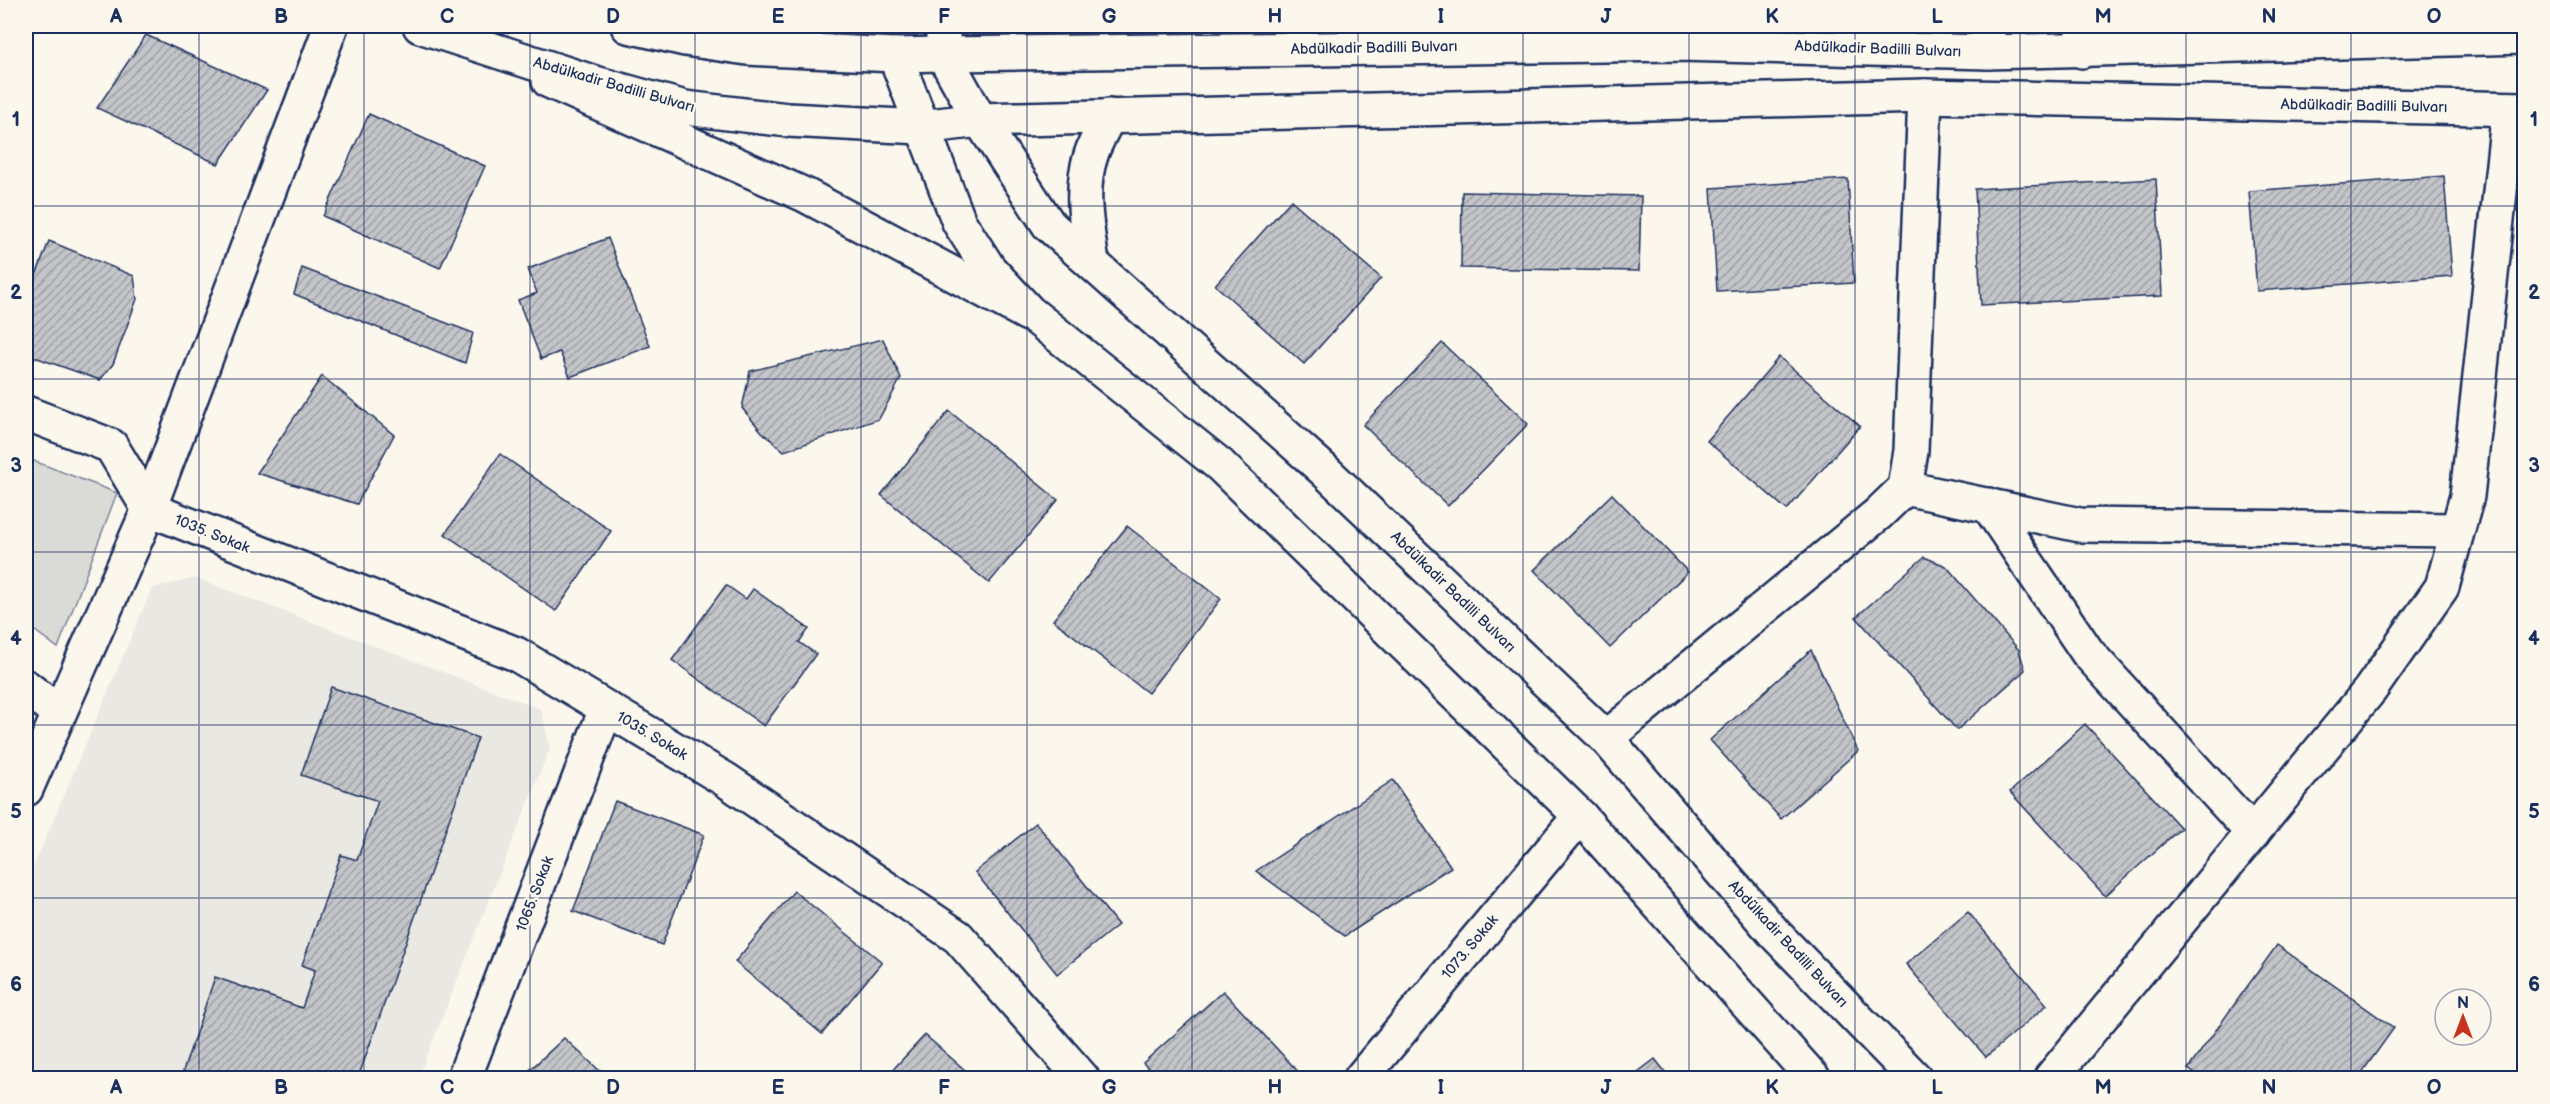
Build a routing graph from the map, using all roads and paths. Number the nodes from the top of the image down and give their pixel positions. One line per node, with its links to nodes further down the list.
1 (331, 26): 21 (main road)
2 (628, 26): 10 (main road, Abdülkadir Badilli Bulvarı)
3 (1651, 26): 9 (main road)
4 (430, 29): 15 (main road, Abdülkadir Badilli Bulvarı); 17 (main road)
5 (2524, 37): 6 (main road, Abdülkadir Badilli Bulvarı)
6 (2082, 38): 7 (main road, Abdülkadir Badilli Bulvarı)
7 (1988, 39): 9 (main road, Abdülkadir Badilli Bulvarı)
8 (943, 40): 9 (main road, Abdülkadir Badilli Bulvarı); 10 (main road, Abdülkadir Badilli Bulvarı); 14 (main road, Abdülkadir Badilli Bulvarı)
9 (1678, 44)
10 (895, 55): 15 (main road)
11 (1925, 96): 12 (main road, Abdülkadir Badilli Bulvarı); 13 (main road, Abdülkadir Badilli Bulvarı); 19 (main road)
12 (2517, 109): 22 (main road)
13 (1109, 116): 14 (main road, Abdülkadir Badilli Bulvarı); 16 (main road)
14 (980, 120): 15 (main road, Abdülkadir Badilli Bulvarı); 16 (main road, Abdülkadir Badilli Bulvarı)
15 (921, 127): 17 (main road)
16 (1092, 263): 26 (main road, Abdülkadir Badilli Bulvarı)
17 (1035, 317): 28 (main road)
18 (26, 413): 21 (main road)
19 (1905, 488): 20 (main road); 26 (main road)
20 (1988, 505): 22 (main road); 29 (main road)
21 (148, 509): 24 (main road, 1035. Sokak); 25 (main road)
22 (2457, 530): 29 (main road)
23 (26, 687): 25 (main road)
24 (606, 709): 30 (main road, 1065. Sokak); 31 (main road, 1035. Sokak)
25 (58, 712): 27 (main road)
26 (1606, 738): 34 (main road, Abdülkadir Badilli Bulvarı)
27 (26, 789)
28 (1580, 816): 32 (main road, 1073. Sokak); 33 (main road)
29 (2253, 833): 35 (main road)
30 (464, 1078)
31 (1082, 1078)
32 (1360, 1078)
33 (1813, 1078)
34 (1916, 1078)
35 (2051, 1078)

